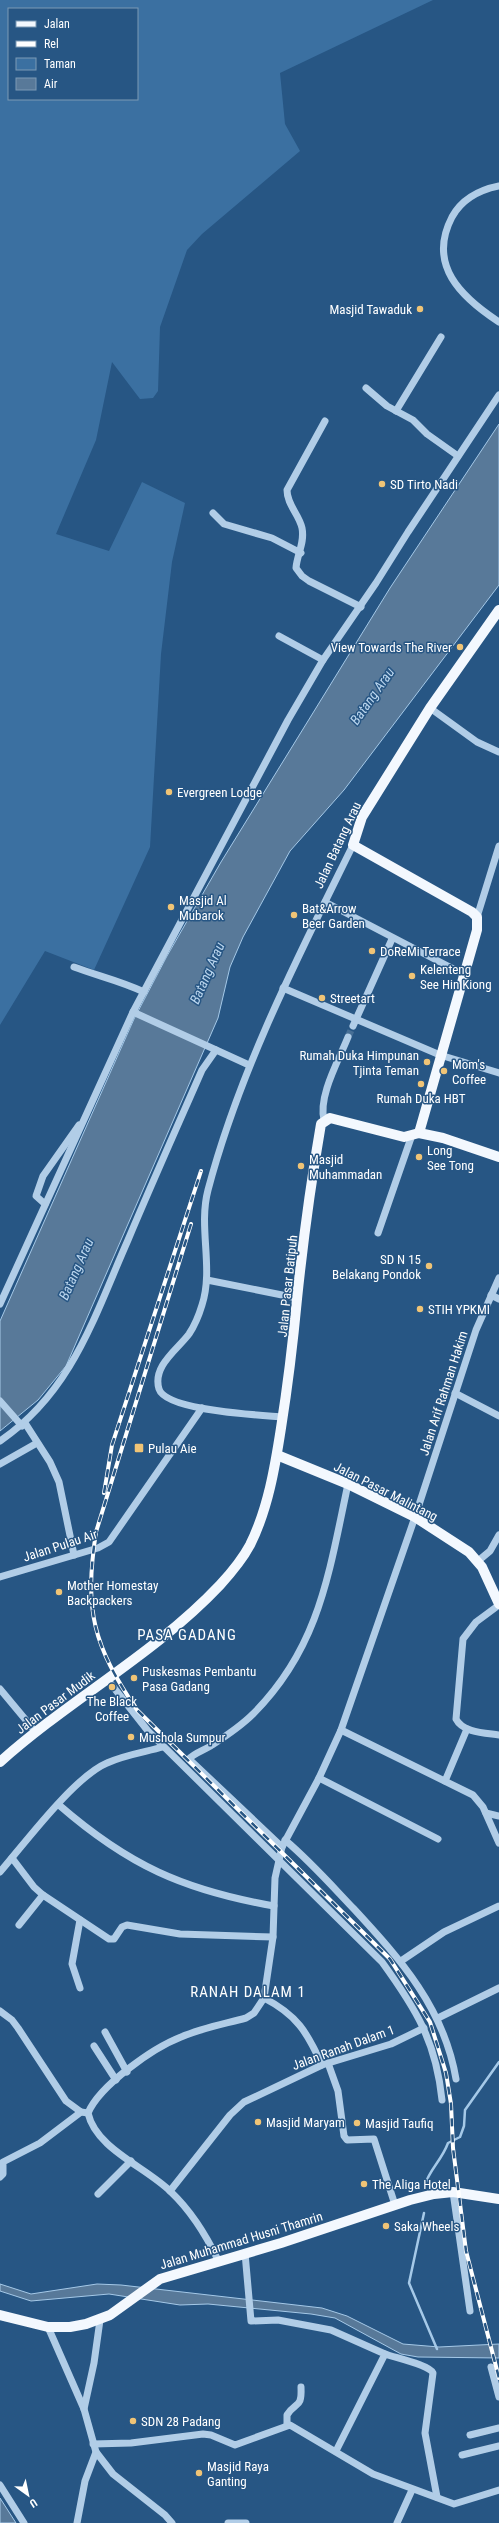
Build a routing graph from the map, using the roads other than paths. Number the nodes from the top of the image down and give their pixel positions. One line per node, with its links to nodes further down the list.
1 (499, 186): 2 (street)
2 (499, 322)
3 (441, 337): 6 (street)
4 (366, 388): 6 (street)
5 (499, 395): 8 (street)
6 (396, 411): 8 (street)
7 (325, 422): 10 (street)
8 (458, 456): 11 (street)
9 (213, 513): 10 (street)
10 (301, 553): 11 (street)
11 (360, 607): 14 (street)
12 (497, 616): 15 (main road, Jalan Batang Arau)
13 (279, 636): 14 (street)
14 (323, 660): 25 (street)
15 (430, 708): 16 (street); 17 (main road, Jalan Batang Arau)
16 (499, 752)
17 (353, 845): 19 (street, Jalan Batang Arau); 20 (main road)
18 (499, 846): 20 (street)
19 (325, 902): 21 (street); 24 (street, Jalan Batang Arau)
20 (477, 917): 23 (main road)
21 (392, 939): 23 (street); 27 (street)
22 (74, 967): 25 (street)
23 (465, 975): 30 (main road)
24 (283, 988): 27 (street); 31 (street, Jalan Batang Arau)
25 (144, 992): 26 (street)
26 (134, 1013): 29 (street); 34 (street)
27 (354, 1023): 30 (street)
28 (348, 1037): 33 (street)
29 (213, 1049): 31 (street); 50 (street)
30 (440, 1055): 32 (street); 35 (main road)
31 (249, 1065): 40 (street, Jalan Batang Arau)
32 (499, 1073)
33 (324, 1120): 35 (main road); 42 (main road, Jalan Pasar Batipuh)
34 (82, 1123): 37 (street); 37 (street)
35 (416, 1134): 36 (main road); 38 (street)
36 (499, 1157)
37 (45, 1204): 44 (street)
38 (378, 1233)
39 (499, 1278): 41 (street, Jalan Arif Rahman Hakim)
40 (207, 1280): 42 (street); 47 (street, Jalan Batang Arau)
41 (491, 1295): 43 (street); 45 (street, Jalan Arif Rahman Hakim)
42 (297, 1298): 49 (main road, Jalan Pasar Batipuh)
43 (499, 1299)
44 (0, 1304)
45 (455, 1393): 48 (street); 56 (street, Jalan Arif Rahman Hakim)
46 (0, 1401): 50 (street)
47 (202, 1408): 49 (street, Jalan Batang Arau); 58 (street, Jalan Pulau Air)
48 (499, 1416)
49 (283, 1417): 53 (main road, Jalan Pasar Batipuh)
50 (22, 1424): 51 (street); 52 (street)
51 (0, 1441)
52 (37, 1443): 54 (street); 58 (street)
53 (277, 1455): 55 (main road, Jalan Pasar Malintang); 62 (main road, Jalan Pasar Mudik)
54 (0, 1464)
55 (348, 1484): 56 (main road, Jalan Pasar Malintang); 77 (street)
56 (415, 1517): 59 (main road, Jalan Pasar Malintang); 65 (street, Jalan Arif Rahman Hakim)
57 (499, 1535): 59 (street)
58 (74, 1555): 60 (street, Jalan Pulau Air)
59 (478, 1561): 61 (main road, Jalan Pasar Malintang)
60 (0, 1578)
61 (499, 1604): 64 (street)
62 (107, 1679): 66 (main road, Jalan Pasar Mudik); 68 (street)
63 (0, 1689): 66 (street)
64 (467, 1729): 67 (street); 71 (street)
65 (341, 1730): 70 (street, Jalan Arif Rahman Hakim); 71 (street)
66 (34, 1731): 69 (main road, Jalan Pasar Mudik)
67 (499, 1735)
68 (163, 1747): 72 (street); 79 (street)
69 (0, 1762)
70 (319, 1778): 75 (street); 77 (street, Jalan Arif Rahman Hakim)
71 (445, 1781): 73 (street)
72 (59, 1804): 78 (street); 82 (street)
73 (486, 1813): 74 (street); 76 (street)
74 (499, 1816)
75 (438, 1839)
76 (499, 1843)
77 (283, 1844): 79 (street, Jalan Arif Rahman Hakim); 87 (street)
78 (12, 1858): 80 (street); 81 (street)
79 (278, 1859): 82 (street, Jalan Arif Rahman Hakim); 93 (street)
80 (0, 1872)
81 (43, 1895): 84 (street); 85 (street)
82 (274, 1906): 86 (street, Jalan Arif Rahman Hakim)
83 (499, 1906): 87 (street)
84 (80, 1920): 86 (street); 88 (street)
85 (19, 1925)
86 (273, 1937): 90 (street, Jalan Arif Rahman Hakim)
87 (402, 1961): 92 (street)
88 (80, 1988)
89 (499, 1988): 92 (street)
90 (264, 1998): 96 (street); 97 (street)
91 (0, 2011): 101 (street)
92 (438, 2018): 98 (street)
93 (424, 2028): 96 (street, Jalan Ranah Dalam 1); 100 (street)
94 (105, 2032): 97 (street)
95 (94, 2046): 99 (street)
96 (325, 2064): 104 (street, Jalan Ranah Dalam 1); 108 (street)
97 (127, 2072): 99 (street)
98 (456, 2079)
99 (116, 2080): 101 (street)
100 (442, 2100)
101 (84, 2112): 102 (street); 103 (street)
102 (131, 2161): 104 (street); 106 (street)
103 (0, 2177)
104 (170, 2191): 110 (street)
105 (453, 2192): 107 (main road, Jalan Muhammad Husni Thamrin); 108 (main road, Jalan Muhammad Husni Thamrin); 111 (street)
106 (98, 2194)
107 (499, 2199)
108 (395, 2205): 109 (main road, Jalan Muhammad Husni Thamrin)
109 (245, 2253): 110 (main road, Jalan Muhammad Husni Thamrin); 115 (street)
110 (218, 2260): 113 (main road, Jalan Muhammad Husni Thamrin)
111 (470, 2311)
112 (0, 2315): 114 (main road, Jalan Muhammad Husni Thamrin)
113 (100, 2320): 114 (main road, Jalan Muhammad Husni Thamrin); 119 (street)
114 (48, 2327): 119 (street)
115 (385, 2354): 125 (street); 131 (street)
116 (491, 2367): 118 (street)
117 (301, 2387): 120 (street)
118 (499, 2396)
119 (84, 2409): 123 (street)
120 (287, 2425): 123 (street); 125 (street)
121 (499, 2428): 122 (street)
122 (470, 2435)
123 (92, 2444): 126 (street)
124 (499, 2446): 127 (street)
125 (336, 2451): 129 (street)
126 (96, 2452): 132 (street); 134 (street)
127 (462, 2455)
128 (0, 2485): 133 (street)
129 (412, 2490): 131 (street); 137 (street)
130 (499, 2490): 131 (street)
131 (437, 2498)
132 (79, 2522)
133 (24, 2523)
134 (172, 2523)
135 (228, 2523): 136 (street)
136 (246, 2523)
137 (397, 2523)

